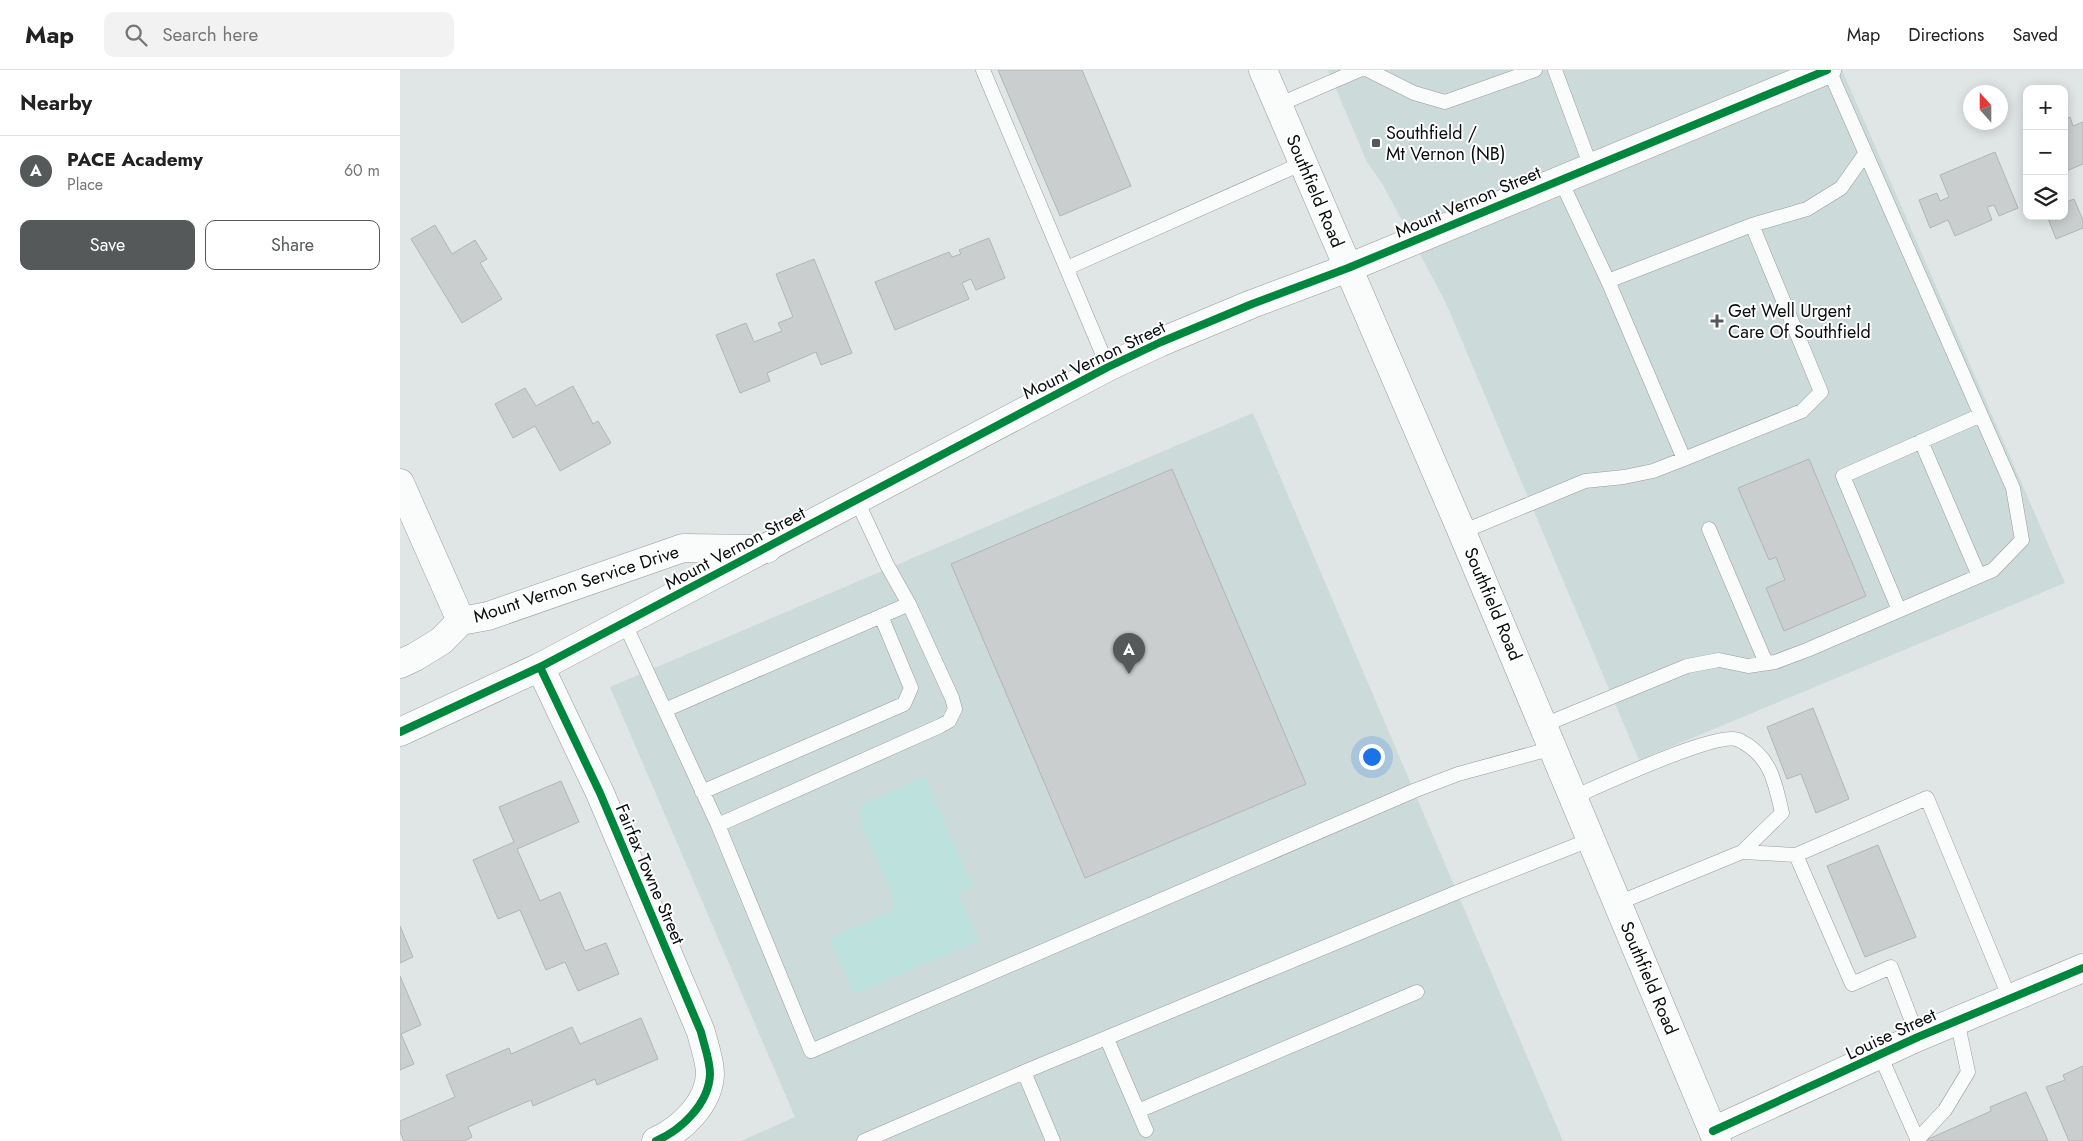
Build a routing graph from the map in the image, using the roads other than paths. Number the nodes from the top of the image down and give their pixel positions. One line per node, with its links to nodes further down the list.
1 (983, 70): 14 (lane)
2 (1262, 70): 8 (street, Southfield Road)
3 (1359, 70): 8 (lane)
4 (1368, 70): 5 (lane)
5 (1535, 70)
6 (1555, 70): 11 (lane)
7 (1821, 71): 9 (lane); 11 (street, Mount Vernon Street)
8 (1278, 105): 10 (street, Southfield Road)
9 (1865, 154): 13 (lane); 18 (lane)
10 (1303, 163): 14 (lane); 15 (street, Southfield Road)
11 (1591, 167): 12 (street, Mount Vernon Street)
12 (1560, 179): 15 (street, Mount Vernon Street); 16 (lane)
13 (1752, 225): 16 (lane); 20 (lane)
14 (1067, 268): 17 (lane)
15 (1348, 268): 17 (street, Mount Vernon Street); 24 (street, Southfield Road)
16 (1608, 281): 20 (lane)
17 (1108, 367): 22 (street, Mount Vernon Street)
18 (1981, 415): 19 (lane); 26 (lane)
19 (1921, 441): 26 (lane); 28 (lane)
20 (1684, 459): 24 (lane)
21 (400, 483): 30 (street)
22 (857, 501): 25 (street, Mount Vernon Street); 27 (lane)
23 (1709, 529): 32 (lane)
24 (1462, 532): 37 (street, Southfield Road)
25 (767, 549): 30 (street, Mount Vernon Service Drive); 31 (street, Mount Vernon Street)
26 (1980, 576): 28 (lane)
27 (909, 604): 29 (lane); 40 (lane)
28 (1899, 610): 32 (lane)
29 (881, 616): 35 (lane); 38 (lane)
30 (461, 621): 33 (street, Mount Vernon Service Drive)
31 (624, 622): 34 (street, Mount Vernon Street); 35 (lane)
32 (1766, 663): 37 (lane)
33 (400, 664)
34 (540, 667): 36 (street, Mount Vernon Street); 57 (street, Fairfax Towne Street)
35 (665, 710): 38 (lane)
36 (400, 732)
37 (1548, 737): 39 (street, Southfield Road); 40 (lane)
38 (702, 792): 40 (lane)
39 (1574, 797): 41 (street, Southfield Road); 42 (lane)
40 (718, 825)
41 (1592, 839): 44 (street, Southfield Road); 50 (lane)
42 (1742, 852): 43 (lane); 44 (lane)
43 (1796, 855): 47 (lane); 49 (lane)
44 (1618, 903): 55 (street, Southfield Road)
45 (2083, 968): 47 (street, Louise Street)
46 (1417, 992): 53 (lane)
47 (2010, 999): 48 (street, Louise Street)
48 (1957, 1020): 49 (street, Louise Street); 56 (lane)
49 (1918, 1037): 51 (street, Louise Street)
50 (1107, 1039): 52 (lane); 53 (lane)
51 (1880, 1055): 55 (street, Louise Street); 56 (lane)
52 (1024, 1072): 58 (lane); 59 (lane)
53 (1138, 1111): 54 (lane)
54 (1146, 1130)
55 (1715, 1136)
56 (1918, 1140)
57 (656, 1141)
58 (864, 1141)
59 (1054, 1141)

